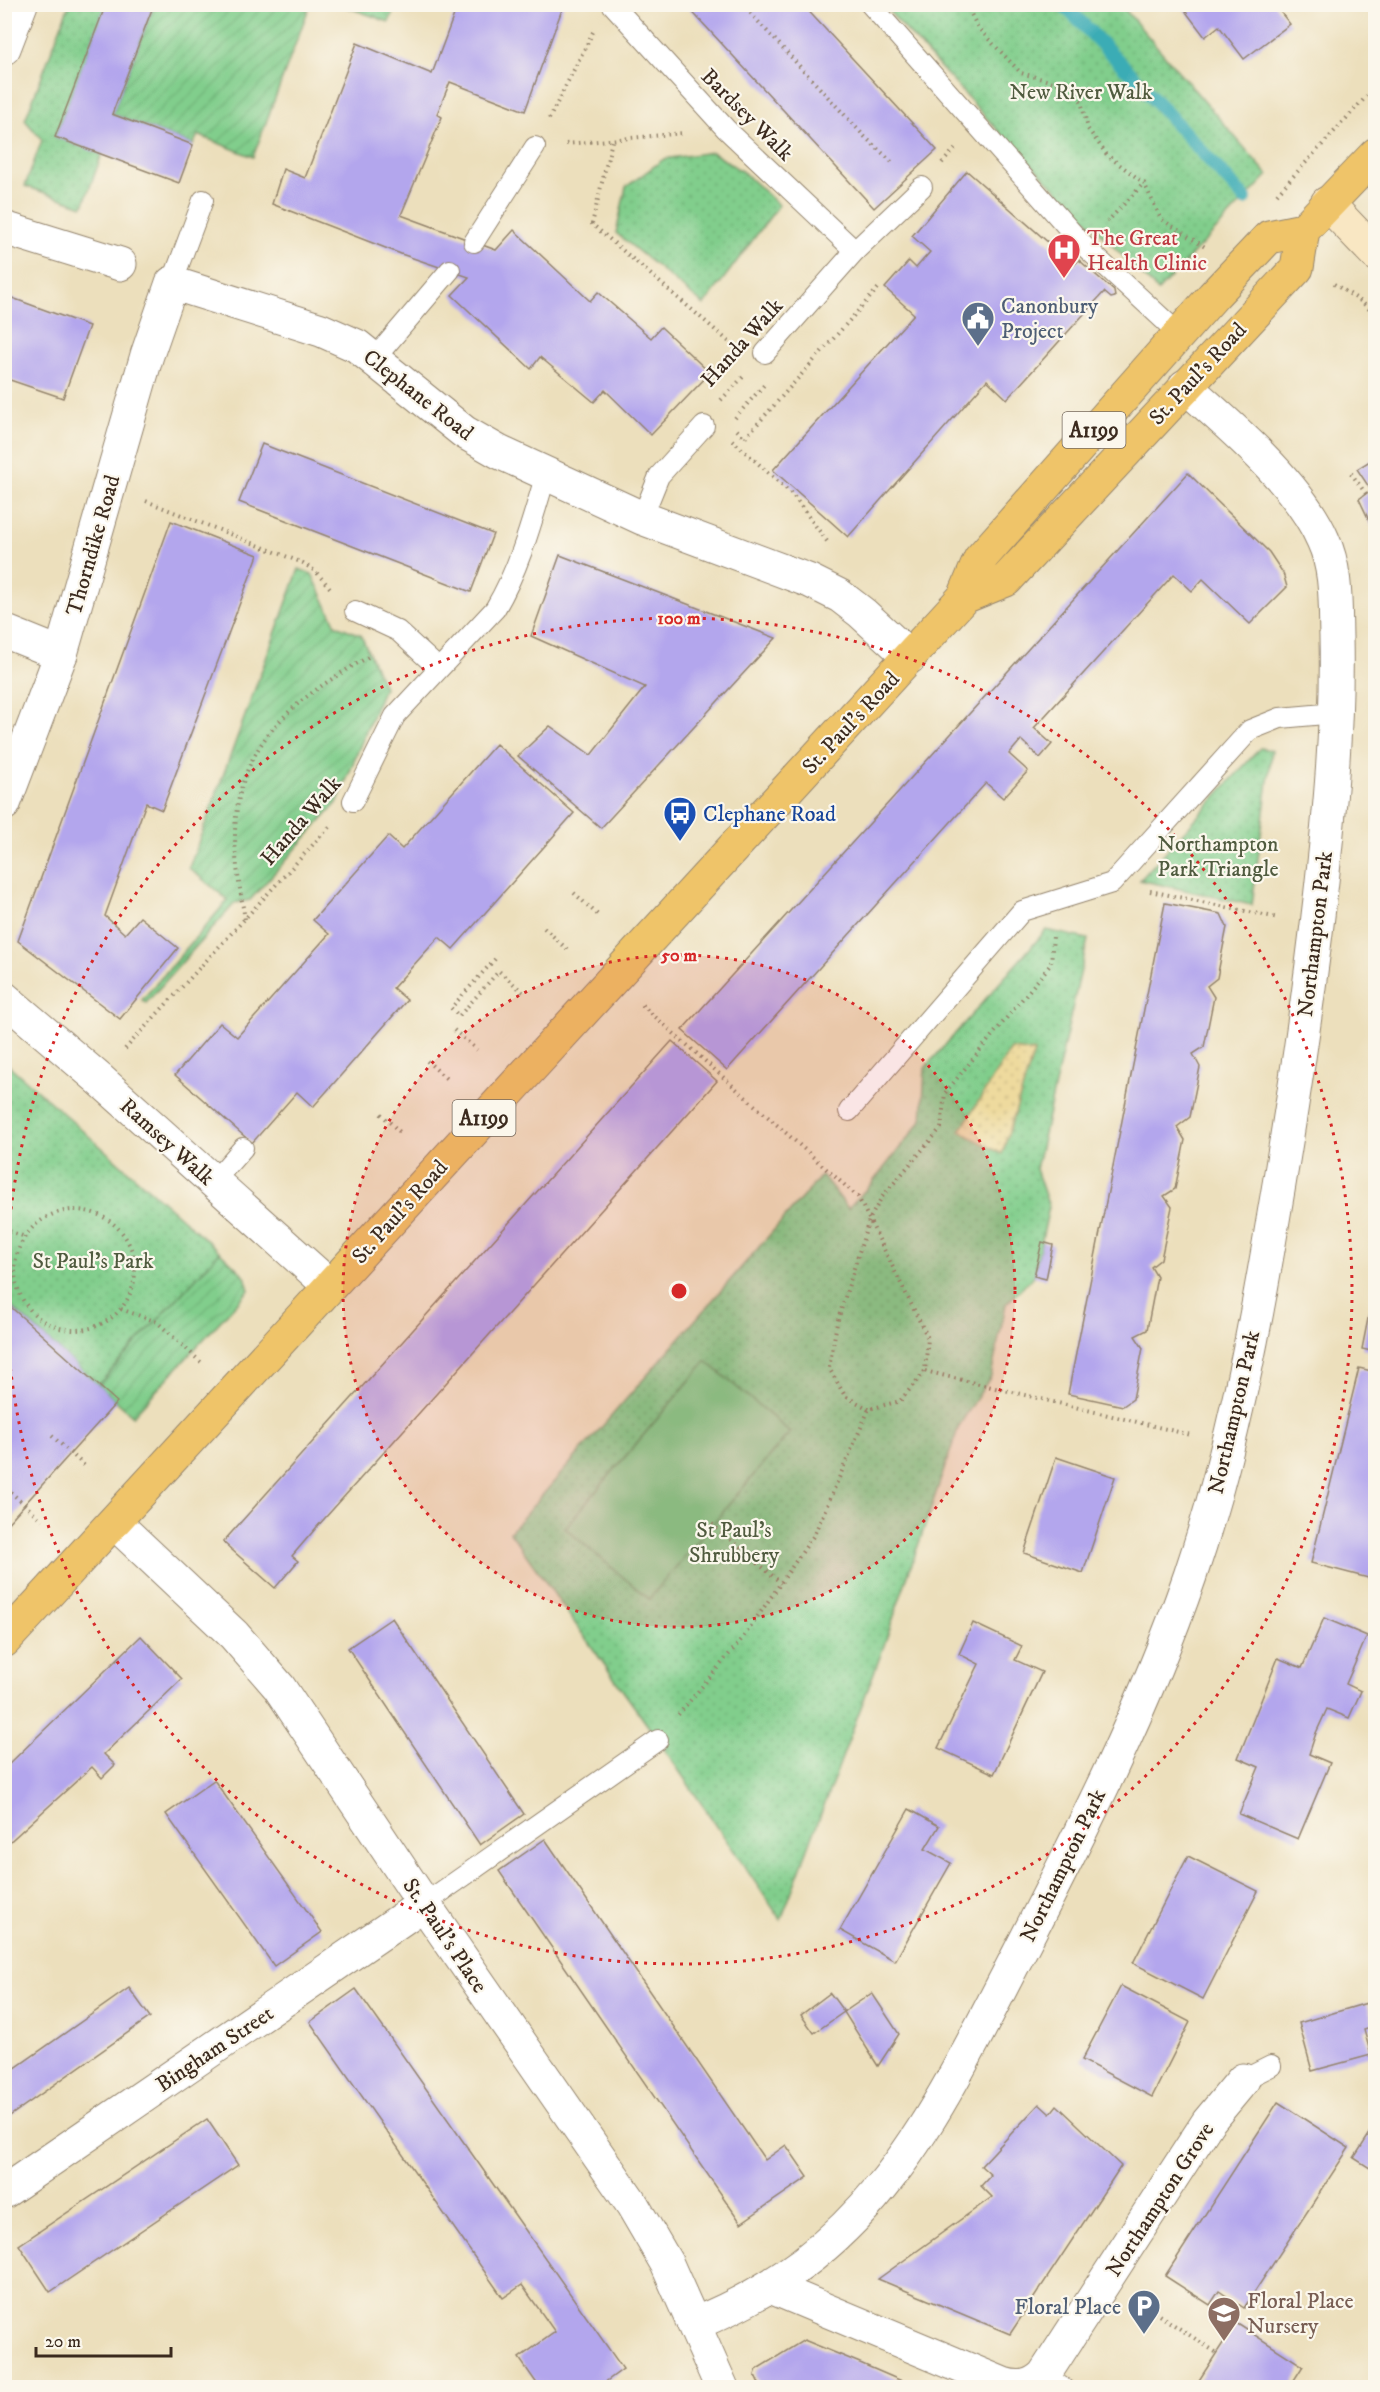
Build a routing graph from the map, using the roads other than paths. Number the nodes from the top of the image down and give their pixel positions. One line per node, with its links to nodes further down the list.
1 (21, 4): 4 (street)
2 (612, 4): 13 (lane, Bardsey Walk)
3 (870, 4): 18 (lane)
4 (4, 48)
5 (535, 147): 12 (lane)
6 (1376, 154): 9 (main road)
7 (922, 187): 13 (lane, Handa Walk)
8 (203, 200): 17 (lane)
9 (1327, 203): 11 (main road); 14 (street)
10 (4, 228): 15 (street)
11 (1303, 230): 18 (main road, St. Paul's Road / A1199); 21 (main road, St. Paul's Road / A1199)
12 (474, 242)
13 (855, 251): 20 (lane, Handa Walk)
14 (1376, 254)
15 (120, 264)
16 (450, 270): 19 (lane)
17 (172, 283): 19 (street, Clephane Road); 28 (street, Thorndike Road)
18 (1179, 334): 25 (main road, St. Paul's Road / A1199)
19 (375, 358): 23 (street, Clephane Road)
20 (760, 358)
21 (1185, 386): 25 (main road, St. Paul's Road / A1199); 31 (street, Northampton Park)
22 (704, 426): 24 (lane)
23 (546, 474): 24 (street, Clephane Road); 30 (lane, Handa Walk)
24 (642, 519): 29 (street, Clephane Road)
25 (964, 597): 29 (main road, St. Paul's Road / A1199)
26 (355, 611): 30 (lane)
27 (4, 631): 28 (street)
28 (61, 654): 33 (street, Thorndike Road)
29 (910, 657): 38 (main road, St. Paul's Road / A1199)
30 (438, 668): 32 (lane, Handa Walk)
31 (1336, 713): 35 (lane); 45 (street, Northampton Park)
32 (353, 801)
33 (4, 804)
34 (4, 998): 37 (street, Ramsey Walk)
35 (849, 1111)
36 (243, 1148): 37 (lane)
37 (214, 1181): 38 (street, Ramsey Walk)
38 (330, 1286): 39 (main road, St. Paul's Road / A1199)
39 (114, 1522): 40 (main road, St. Paul's Road / A1199); 42 (street, St. Paul's Place)
40 (4, 1641)
41 (658, 1740): 42 (lane)
42 (424, 1904): 44 (street, Bingham Street); 46 (street, St. Paul's Place)
43 (1257, 2073): 47 (street, Northampton Grove)
44 (4, 2192)
45 (771, 2287): 46 (street, Northampton Park); 47 (street, Northampton Grove)
46 (694, 2324): 48 (street, St. Paul's Place)
47 (1053, 2381)
48 (722, 2388)

